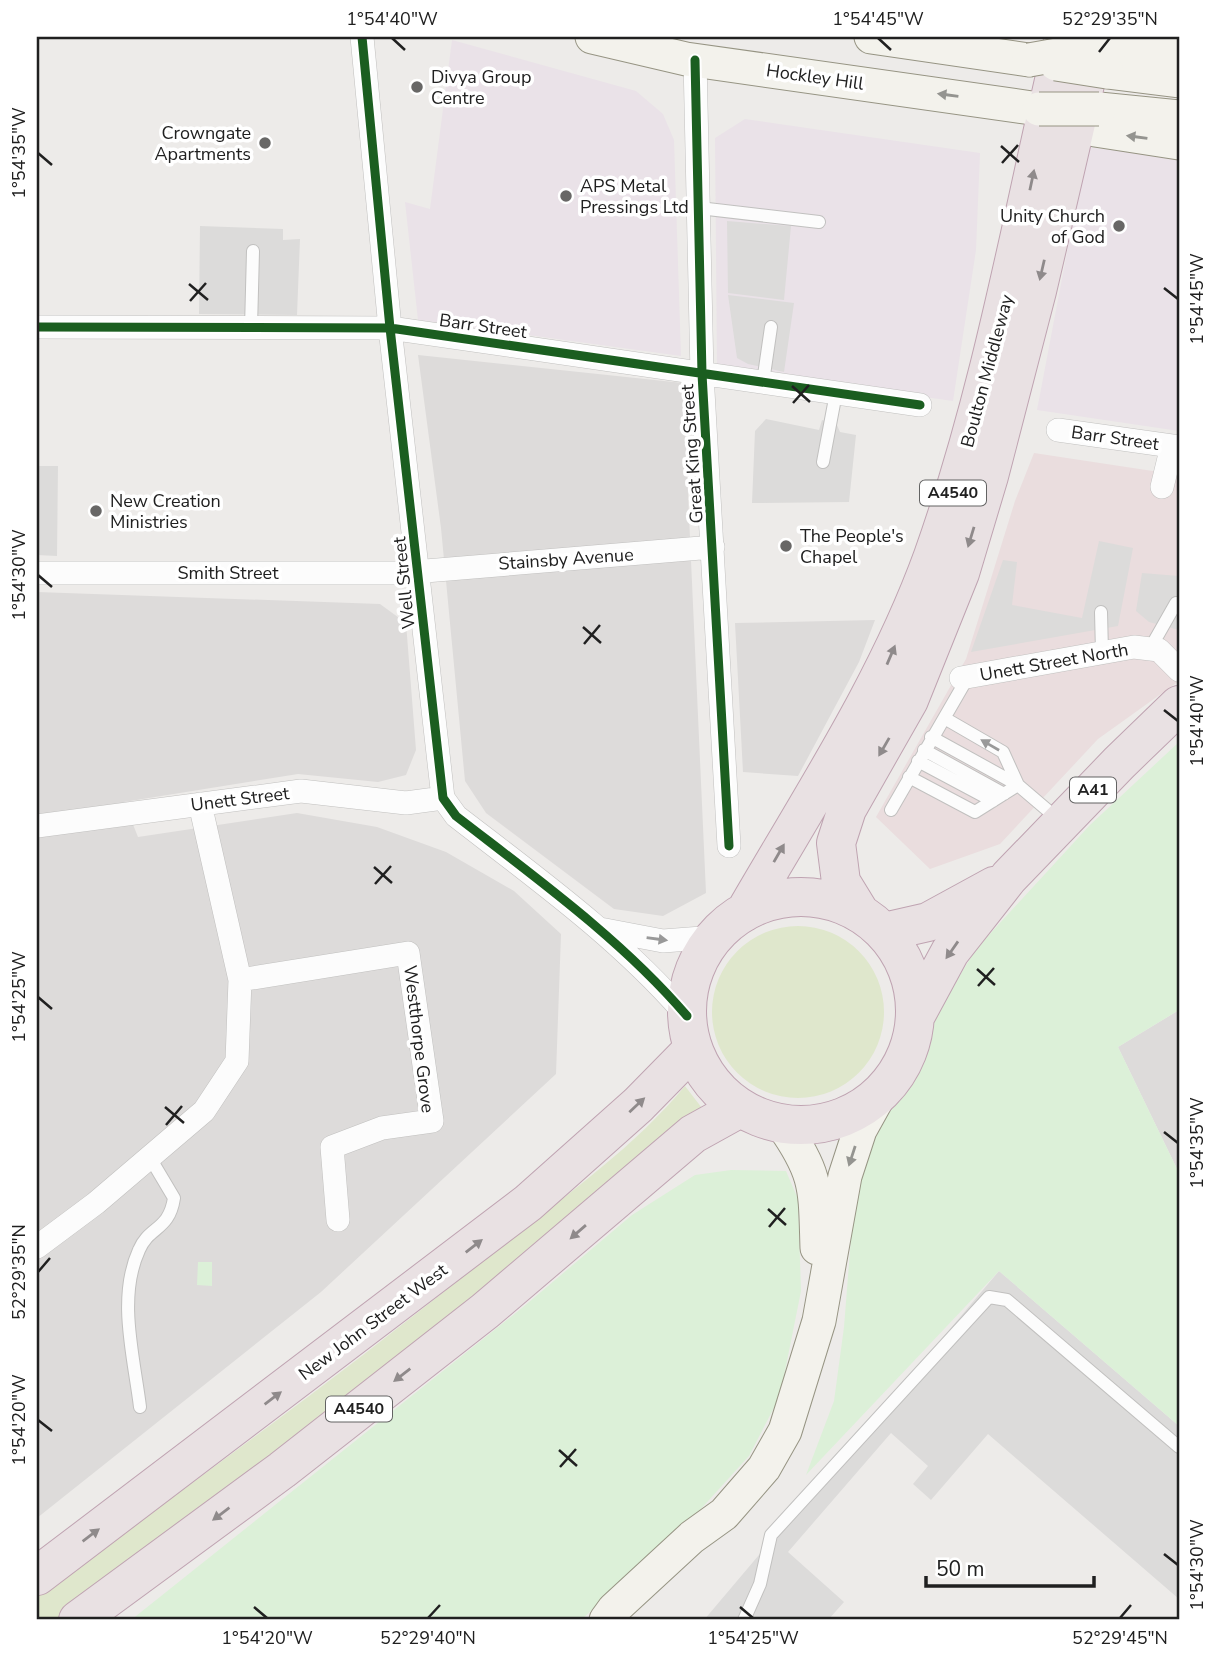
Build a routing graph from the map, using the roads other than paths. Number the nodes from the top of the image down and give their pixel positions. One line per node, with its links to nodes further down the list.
1 (362, 37): 18 (street, Well Street)
2 (592, 37): 7 (main road, Hockley Hill)
3 (871, 37): 6 (main road, bridge)
4 (1063, 37): 50 (highway, Boulton Middleway / A4540, one-way to 4)
5 (1179, 49): 6 (main road)
6 (1105, 51): 8 (main road); 51 (highway, Boulton Middleway / A4540, one-way to 51)
7 (695, 60): 10 (main road, Hockley Hill, one-way to 7, bridge); 12 (street, Great King Street)
8 (1179, 81)
9 (1179, 117): 10 (main road)
10 (1097, 120): 11 (main road, one-way to 10)
11 (1179, 143)
12 (699, 208): 13 (lane); 19 (street, Great King Street)
13 (819, 222)
14 (253, 251): 17 (lane)
15 (37, 327): 17 (street, Barr Street)
16 (771, 327): 20 (lane)
17 (251, 328): 18 (street, Barr Street)
18 (390, 328): 19 (street, Barr Street); 28 (street, Well Street)
19 (702, 374): 20 (street, Barr Street); 27 (street, Great King Street)
20 (763, 383): 21 (street, Barr Street)
21 (836, 393): 22 (street, Barr Street); 25 (lane)
22 (920, 405)
23 (1058, 430): 24 (street, Barr Street)
24 (1176, 447): 26 (street, Barr Street)
25 (823, 463)
26 (1162, 487)
27 (713, 547): 28 (street, Stainsby Avenue); 48 (street, Great King Street)
28 (419, 571): 29 (street, Smith Street); 43 (street, Well Street)
29 (37, 573)
30 (1176, 603): 32 (lane)
31 (1101, 612): 33 (lane)
32 (1151, 647): 33 (street, Unett Street North); 34 (street, Unett Street North)
33 (1102, 652): 35 (street, Unett Street North)
34 (1179, 670)
35 (965, 678): 37 (lane)
36 (1179, 705): 46 (highway, A41)
37 (946, 719): 38 (lane); 41 (lane, one-way to 37)
38 (934, 739): 39 (lane); 41 (lane)
39 (925, 757): 40 (lane); 42 (lane)
40 (913, 779): 42 (lane); 45 (lane)
41 (1018, 785): 42 (lane); 46 (lane)
42 (999, 797)
43 (443, 798): 44 (street, Unett Street); 52 (street)
44 (201, 804): 47 (street, Unett Street); 54 (street)
45 (891, 810)
46 (1062, 822): 49 (highway, A41)
47 (37, 826)
48 (729, 846)
49 (1009, 877): 51 (highway, A41); 55 (highway, A41, one-way to 55)
50 (745, 912): 51 (highway, A4540); 53 (highway, A4540)
51 (872, 923): 55 (highway, A4540)
52 (600, 929): 53 (street, one-way to 53); 56 (street)
53 (715, 937): 56 (highway, A4540)
54 (240, 980): 60 (street); 61 (street, Westthorpe Grove)
55 (916, 1016): 57 (highway, A4540)
56 (690, 1033): 58 (highway, A4540); 66 (highway, New John Street West, one-way to 56)
57 (880, 1094): 59 (highway, A4540); 63 (main road, one-way to 63)
58 (740, 1108): 59 (highway, A4540); 67 (highway, A4540, one-way to 67)
59 (782, 1124): 63 (main road)
60 (149, 1156): 62 (street); 64 (lane)
61 (338, 1220)
62 (40, 1238)
63 (819, 1321): 68 (main road)
64 (140, 1407)
65 (1179, 1447): 69 (lane)
66 (37, 1576)
67 (79, 1620)
68 (606, 1620)
69 (744, 1620)

